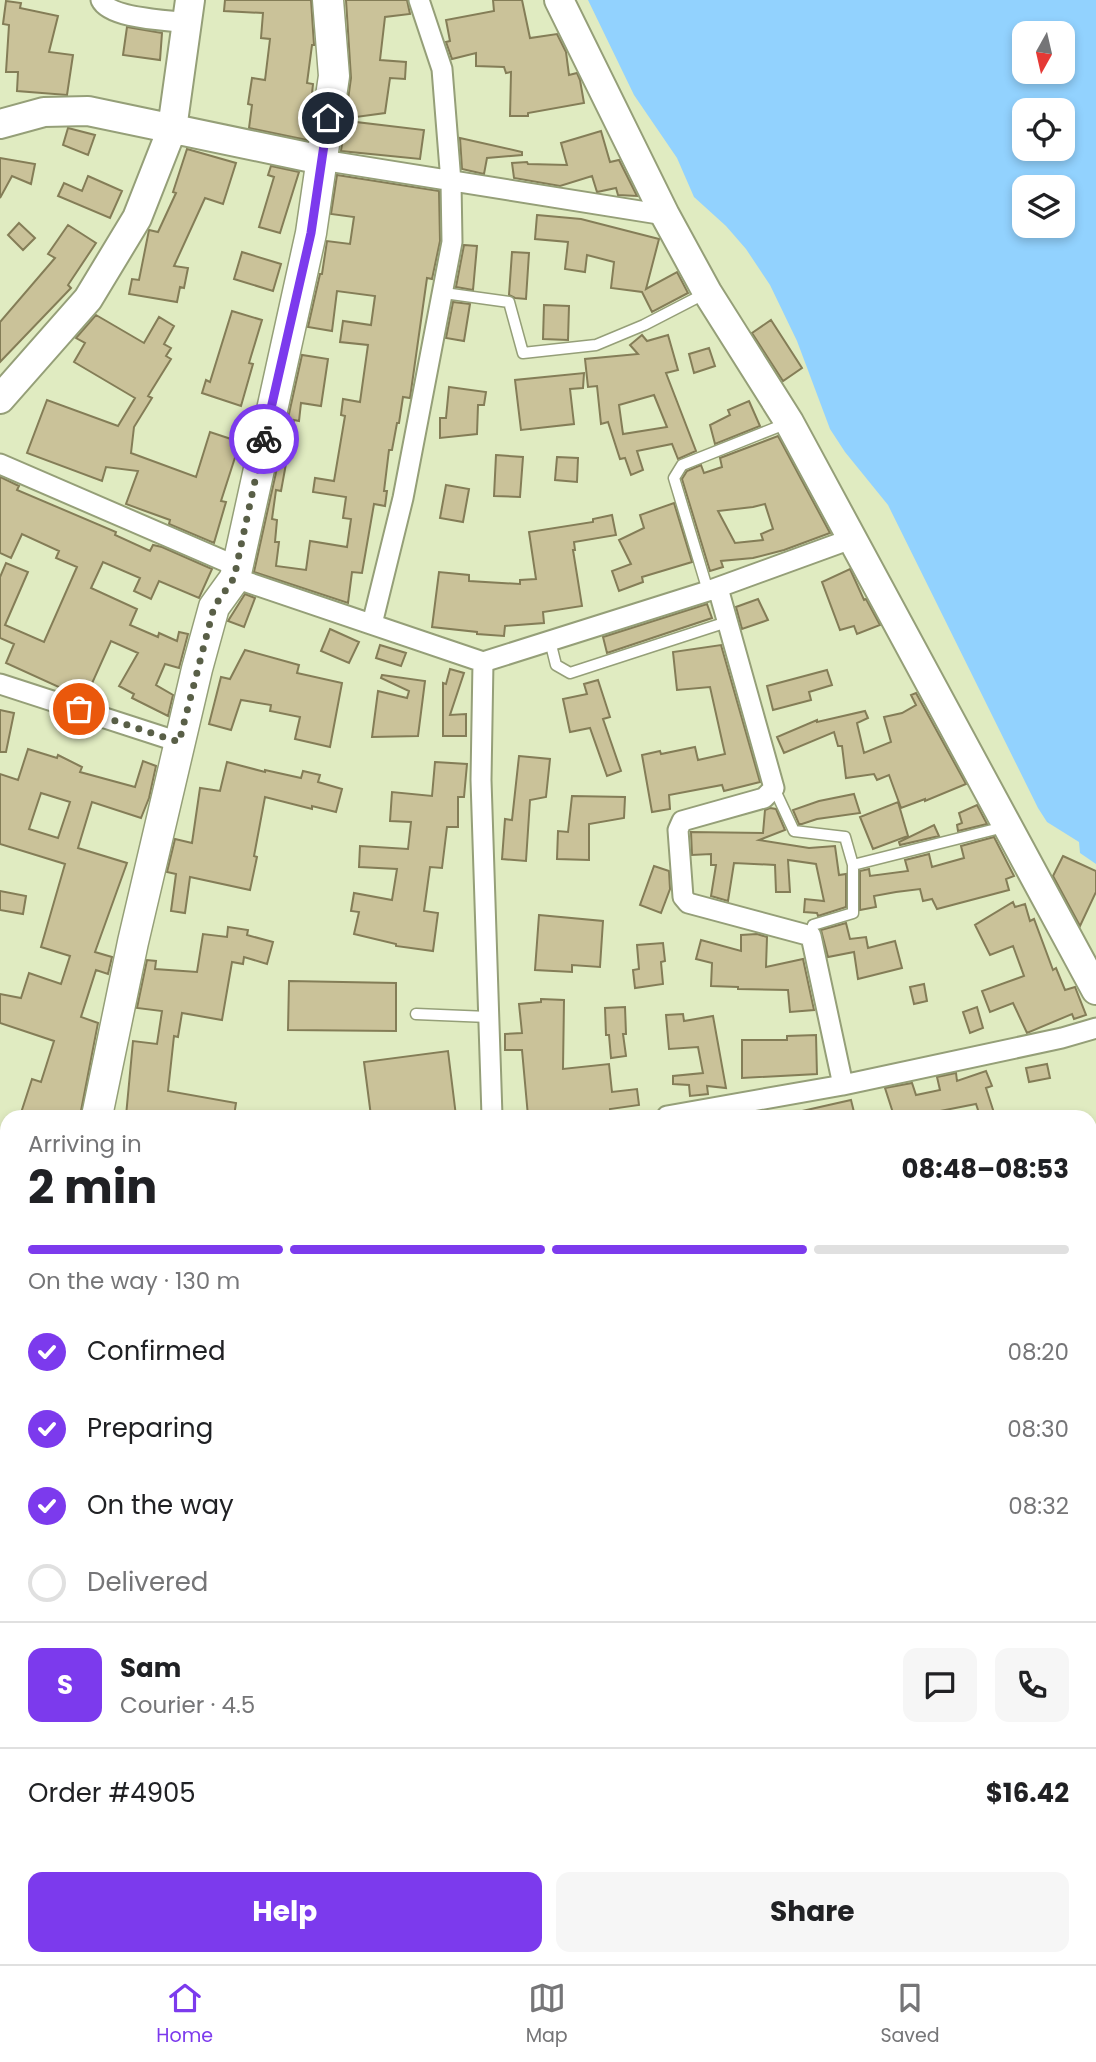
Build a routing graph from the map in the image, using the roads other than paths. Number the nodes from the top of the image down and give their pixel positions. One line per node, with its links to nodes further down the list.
1 (101, 0): 5 (street)
2 (328, 0): 8 (main road)
3 (418, 0): 9 (street)
4 (559, 0): 10 (street)
5 (189, 12): 7 (street)
6 (0, 124): 7 (street)
7 (172, 129): 8 (street); 13 (street)
8 (322, 160): 9 (street); 17 (main road)
9 (451, 182): 10 (street); 12 (street)
10 (664, 215): 11 (street)
11 (707, 292): 12 (lane); 14 (street)
12 (444, 293): 20 (street)
13 (0, 399)
14 (789, 422): 16 (street); 18 (lane)
15 (0, 464): 17 (street)
16 (851, 539): 18 (street); 26 (street)
17 (235, 572): 20 (street); 24 (main road)
18 (713, 590): 19 (street); 21 (street)
19 (727, 622): 21 (lane); 25 (street)
20 (372, 625): 22 (street)
21 (550, 641): 22 (street)
22 (483, 662): 31 (street)
23 (0, 684): 24 (street)
24 (179, 742): 34 (main road)
25 (774, 788): 27 (lane); 28 (street)
26 (1008, 827): 27 (lane); 29 (street)
27 (853, 865): 28 (lane)
28 (811, 936): 33 (street)
29 (1096, 990)
30 (416, 1014): 31 (lane)
31 (488, 1017): 35 (street)
32 (1096, 1028): 33 (street)
33 (843, 1085): 36 (street)
34 (98, 1110)
35 (492, 1110)
36 (701, 1110)

